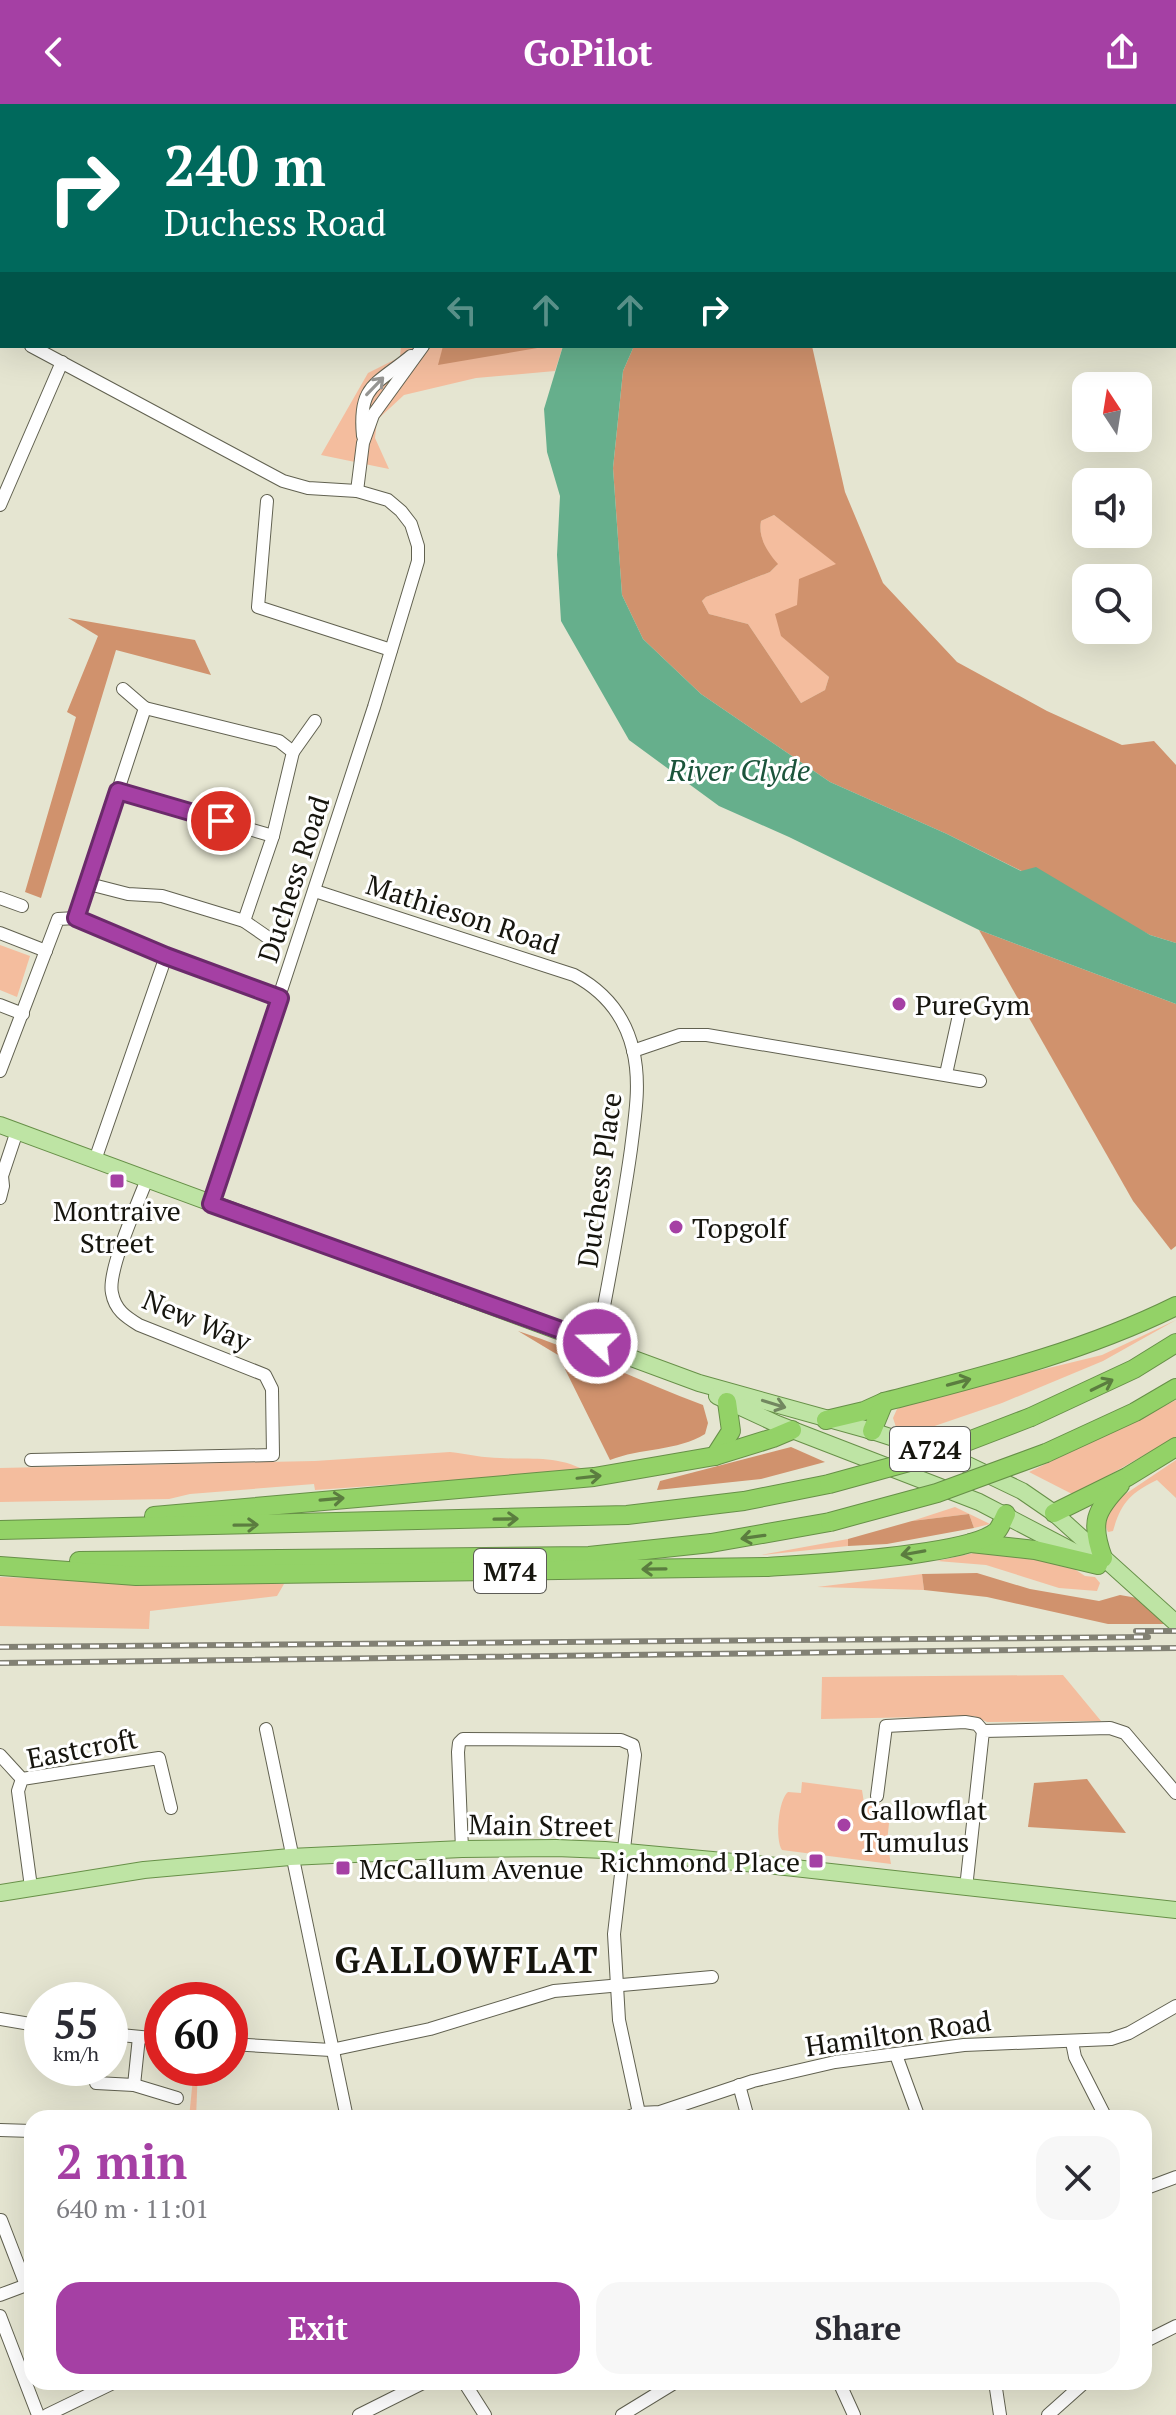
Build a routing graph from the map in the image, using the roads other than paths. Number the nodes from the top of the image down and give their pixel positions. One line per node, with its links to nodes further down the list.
1 (35, 348): 3 (street)
2 (422, 348): 4 (street)
3 (62, 362): 4 (street); 6 (street)
4 (357, 491): 7 (street, Duchess Road)
5 (267, 501): 7 (street)
6 (0, 505)
7 (391, 650): 15 (street, Duchess Road)
8 (123, 689): 9 (street)
9 (145, 708): 11 (street); 12 (street)
10 (315, 721): 11 (street)
11 (293, 752): 13 (street)
12 (118, 791): 13 (street); 14 (street)
13 (273, 836): 19 (street)
14 (89, 884): 18 (street); 19 (street)
15 (315, 891): 24 (street, Mathieson Road); 25 (street, Duchess Road)
16 (0, 898): 17 (street)
17 (22, 906)
18 (76, 918): 22 (street); 23 (street)
19 (244, 921): 21 (street)
20 (0, 933): 22 (street)
21 (273, 941)
22 (46, 951): 28 (street)
23 (166, 956): 25 (street); 35 (street)
24 (595, 986): 29 (street, Duchess Place)
25 (280, 998): 38 (street, Duchess Road)
26 (0, 1005): 28 (street)
27 (961, 1006): 31 (street)
28 (23, 1014): 30 (street)
29 (633, 1051): 31 (street); 40 (street, Duchess Place)
30 (0, 1071)
31 (946, 1074): 32 (street)
32 (980, 1081)
33 (0, 1125): 34 (main road, A724)
34 (17, 1131): 35 (main road, A724); 37 (street)
35 (95, 1160): 36 (main road, A724)
36 (147, 1179): 38 (main road, A724); 51 (street, New Way)
37 (0, 1198)
38 (211, 1204): 40 (main road, A724)
39 (1176, 1306): 45 (highway, one-way to 39)
40 (597, 1343): 42 (main road, A724)
41 (1176, 1343): 57 (highway, M74, one-way to 41, bridge)
42 (699, 1383): 44 (main road, A724); 46 (main road, A724, one-way to 46)
43 (1176, 1388): 60 (highway, M74, one-way to 60, bridge)
44 (727, 1402): 47 (main road, A724); 50 (highway)
45 (884, 1402): 46 (highway); 48 (highway)
46 (826, 1420): 47 (main road); 48 (main road, A724)
47 (792, 1430): 50 (highway, M74); 52 (main road, A724)
48 (872, 1431): 52 (main road); 53 (main road, A724)
49 (1176, 1447): 54 (highway)
50 (715, 1456): 57 (highway, M74, one-way to 50)
51 (31, 1460)
52 (892, 1469): 56 (main road, A724)
53 (982, 1471): 55 (main road, A724); 56 (main road)
54 (1127, 1477): 55 (highway); 59 (highway)
55 (1054, 1513): 56 (main road); 59 (main road, A724)
56 (1010, 1517): 58 (highway, M74); 59 (main road, A724)
57 (2, 1530)
58 (969, 1543): 59 (highway, M74); 60 (highway, M74, one-way to 60)
59 (1100, 1561): 61 (main road, A724)
60 (0, 1564)
61 (1174, 1618)
62 (266, 1729): 71 (street)
63 (983, 1731): 66 (street); 67 (street); 73 (street)
64 (0, 1755): 65 (street)
65 (22, 1779): 68 (street, Eastcroft); 72 (street, Eastcroft)
66 (1176, 1793)
67 (877, 1796)
68 (171, 1808)
69 (462, 1849): 70 (main road, Main Street); 70 (street); 71 (main road, Main Street)
70 (623, 1851): 73 (main road, Main Street); 77 (street)
71 (290, 1857): 72 (main road, Main Street); 86 (street)
72 (31, 1887): 74 (main road, Main Street)
73 (966, 1888): 75 (main road, Main Street)
74 (0, 1893)
75 (1176, 1910)
76 (712, 1977): 77 (street)
77 (616, 1984): 86 (street); 93 (street)
78 (1176, 2006): 84 (street, Hamilton Road)
79 (0, 2019): 80 (street)
80 (24, 2023)
81 (128, 2036): 82 (street)
82 (139, 2037): 83 (street); 89 (street)
83 (144, 2037)
84 (1072, 2042): 87 (street, Hamilton Road); 97 (street)
85 (248, 2045): 86 (street)
86 (331, 2050): 92 (street)
87 (896, 2055): 90 (street, Hamilton Road); 96 (street)
88 (128, 2085): 89 (street)
89 (134, 2085): 91 (street)
90 (739, 2085): 94 (street, Hamilton Road); 95 (street)
91 (177, 2098)
92 (345, 2110)
93 (638, 2110)
94 (666, 2110)
95 (746, 2110)
96 (916, 2110)
97 (1102, 2110)
98 (0, 2130): 99 (street)
99 (24, 2131)
100 (1176, 2177): 101 (street)
101 (1152, 2186)
102 (1, 2220): 103 (street)
103 (24, 2273)
104 (24, 2286): 105 (street)
105 (0, 2295)
106 (0, 2316): 109 (street)
107 (1176, 2326): 108 (street)
108 (1152, 2338)
109 (24, 2379)
110 (28, 2390): 118 (street)
111 (99, 2390): 119 (street)
112 (409, 2390): 120 (street)
113 (469, 2390): 121 (street)
114 (663, 2390): 122 (street)
115 (843, 2390): 123 (street)
116 (996, 2390): 124 (street)
117 (1076, 2390): 125 (street)
118 (38, 2415)
119 (47, 2415)
120 (359, 2415)
121 (485, 2415)
122 (622, 2415)
123 (854, 2415)
124 (1000, 2415)
125 (1048, 2415)

